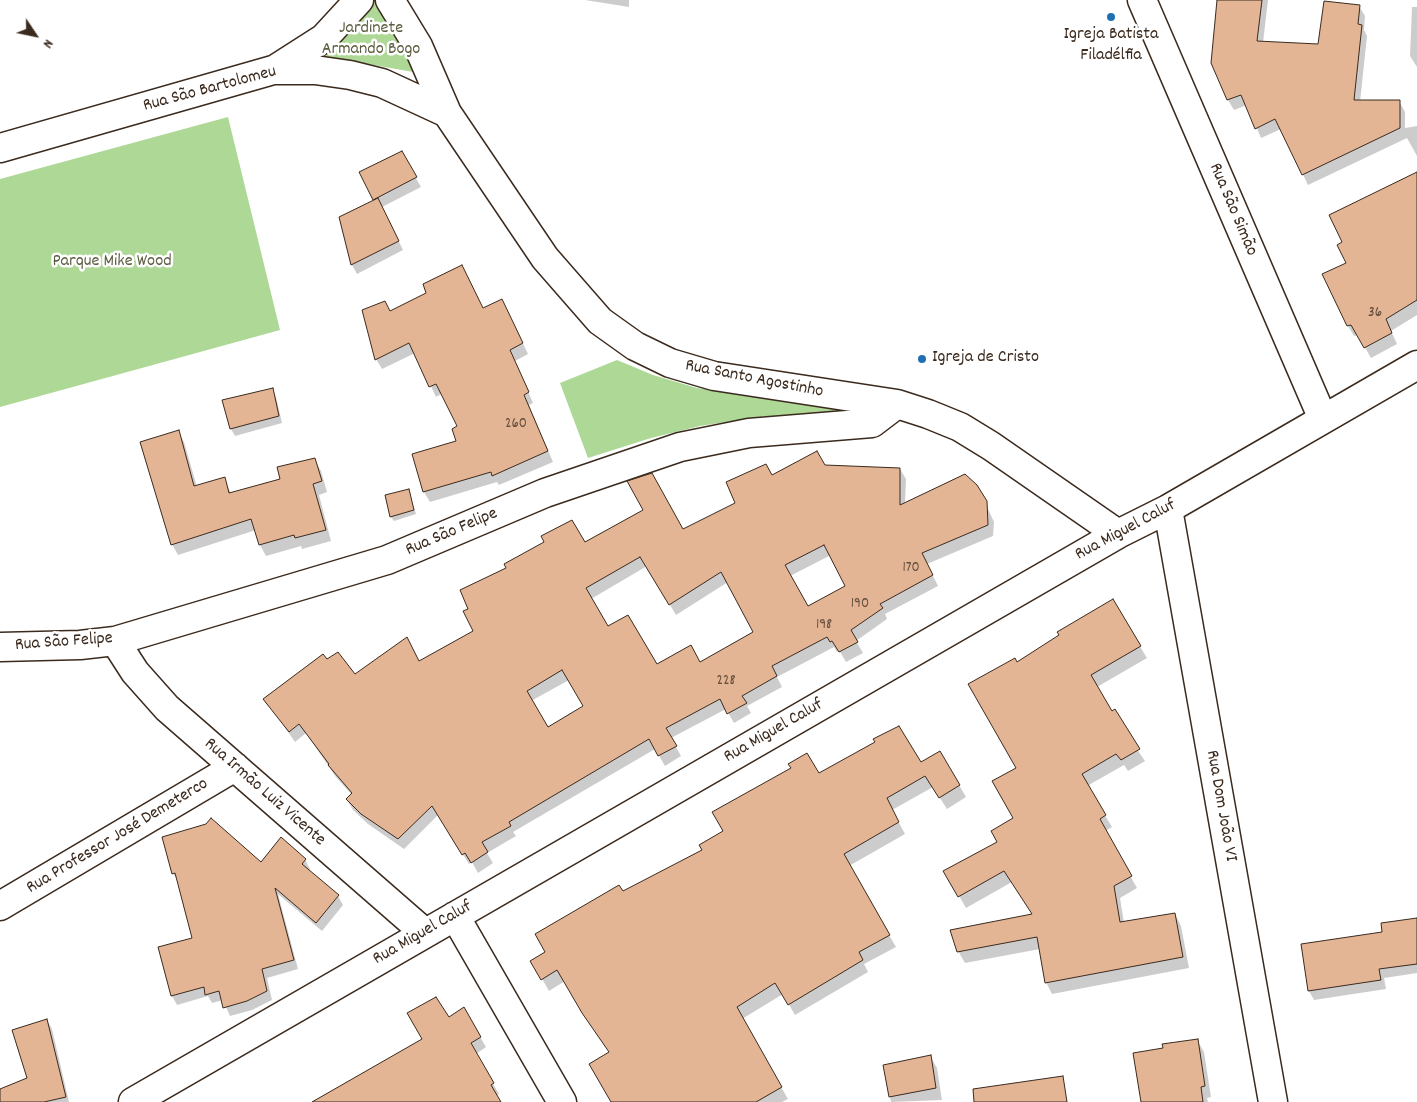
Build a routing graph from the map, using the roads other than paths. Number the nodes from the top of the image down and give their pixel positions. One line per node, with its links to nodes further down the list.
1 (359, 0): 4 (street)
2 (390, 0): 5 (street, Rua Santo Agostinho)
3 (1142, 0): 9 (street, Rua São Simão)
4 (273, 70): 5 (street, Rua São Bartolomeu); 6 (street, Rua São Bartolomeu)
5 (447, 113): 8 (street, Rua Santo Agostinho)
6 (0, 148)
7 (1417, 365): 9 (street, Rua Miguel Caluf)
8 (897, 404): 11 (street, Rua Santo Agostinho); 12 (street, Rua São Felipe)
9 (1323, 419): 10 (street, Rua Miguel Caluf)
10 (1168, 509): 11 (street, Rua Miguel Caluf); 20 (street, Rua Dom João VI)
11 (1118, 534): 16 (street, Rua Miguel Caluf)
12 (115, 642): 13 (street, Rua São Felipe); 14 (street, Rua Irmão Luiz Vicente)
13 (0, 647)
14 (235, 767): 15 (street, Rua Professor José Demeterco); 17 (street, Rua Irmão Luiz Vicente)
15 (0, 906)
16 (456, 916): 17 (street, Rua Miguel Caluf); 19 (street)
17 (425, 933): 18 (street, Rua Miguel Caluf)
18 (133, 1102)
19 (562, 1102)
20 (1273, 1102)

